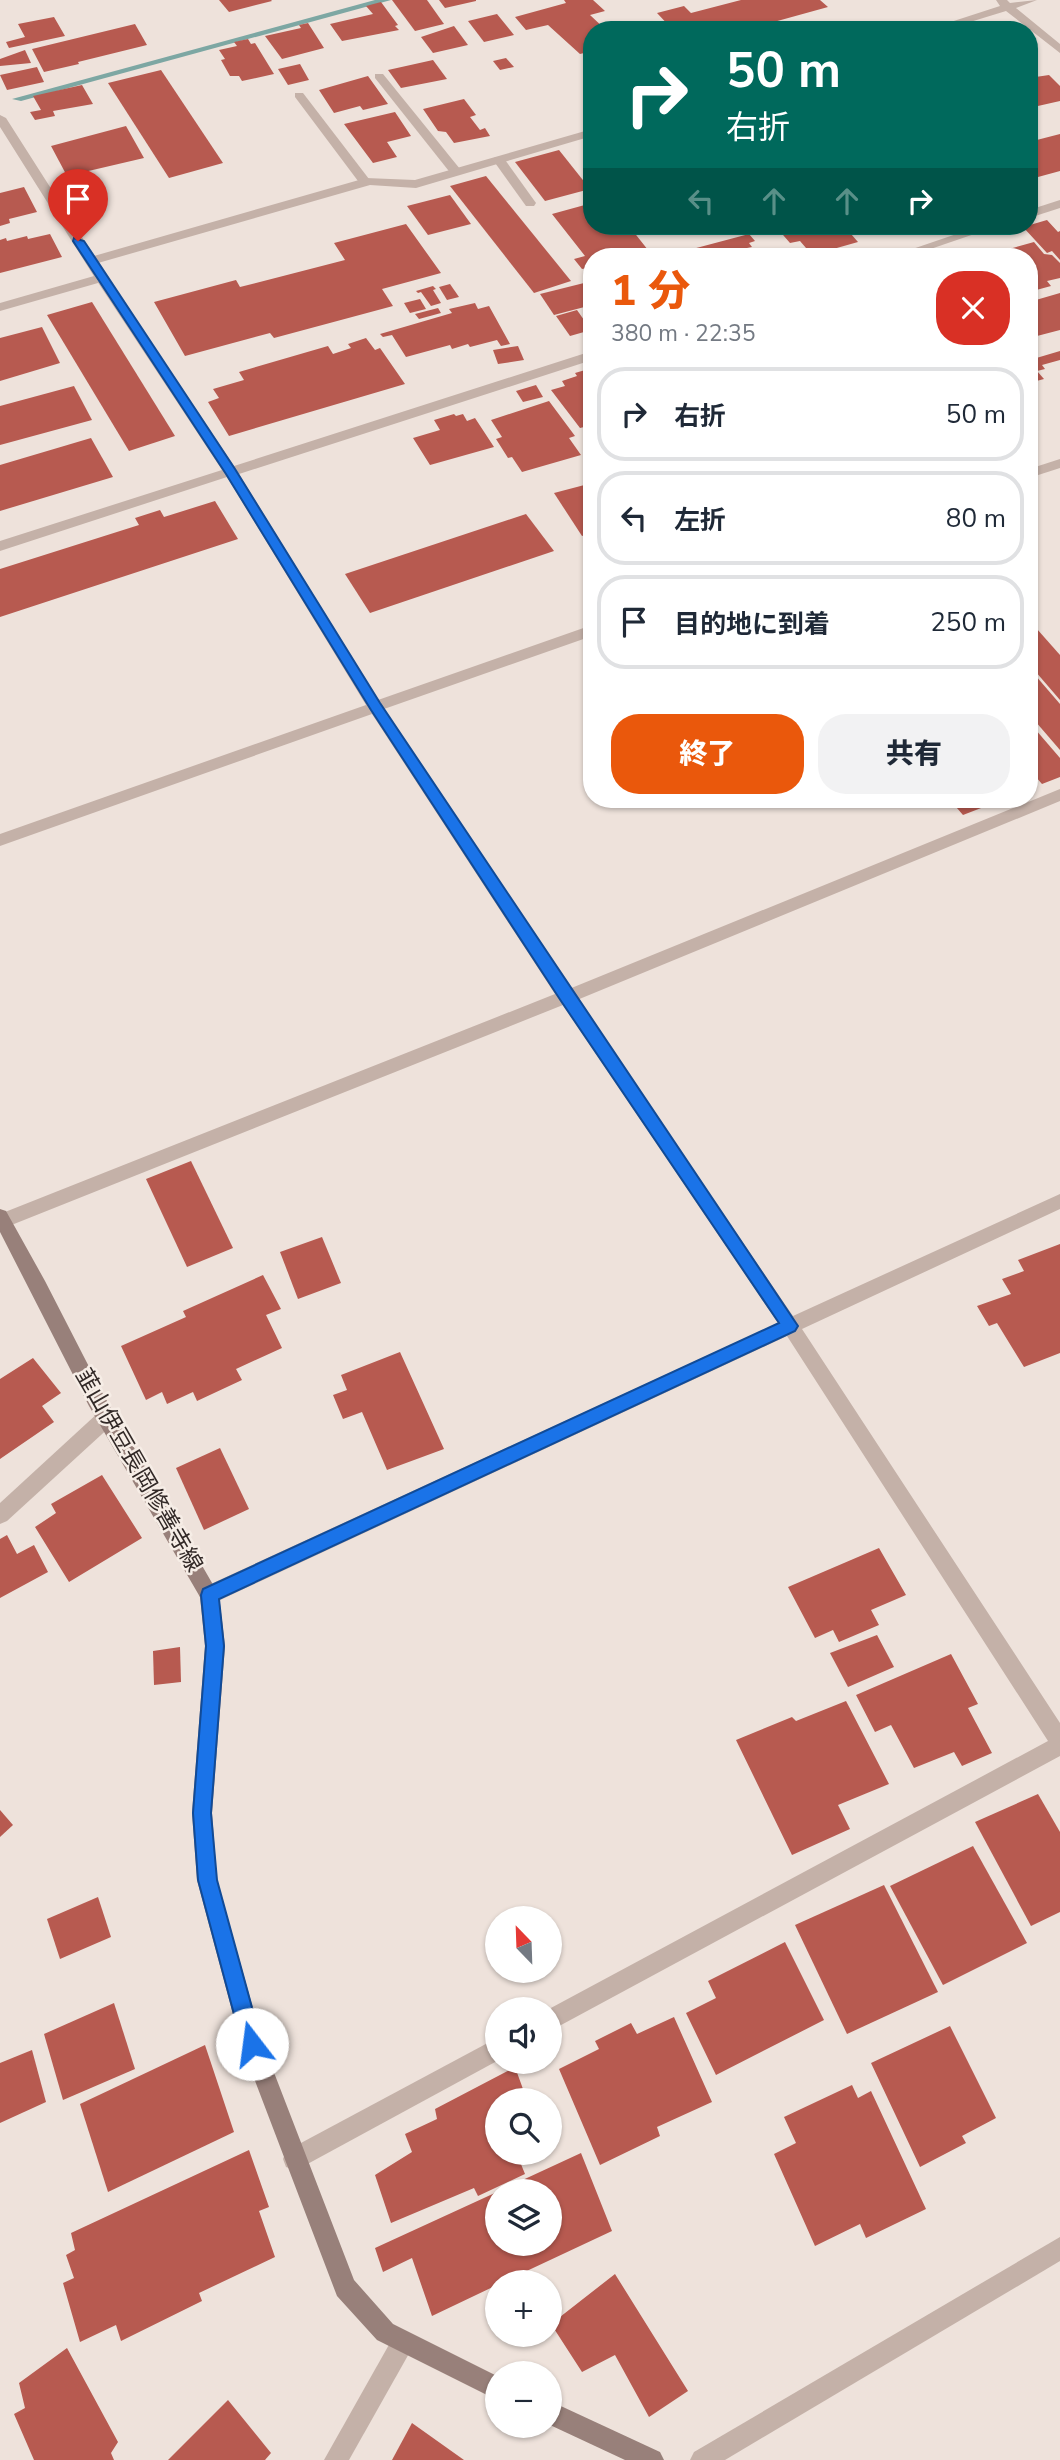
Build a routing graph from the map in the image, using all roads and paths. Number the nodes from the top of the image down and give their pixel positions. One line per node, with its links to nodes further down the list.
1 (1031, 0): 2 (street)
2 (1004, 3): 3 (street); 4 (street)
3 (955, 21)
4 (1025, 21)
5 (1038, 32): 6 (street)
6 (1060, 50)
7 (379, 76): 12 (street)
8 (299, 95): 13 (street)
9 (0, 118): 19 (street)
10 (583, 135): 11 (street)
11 (499, 160): 12 (street); 14 (street)
12 (456, 172): 13 (street)
13 (365, 182): 19 (street)
14 (530, 203)
15 (1060, 204): 16 (street)
16 (1038, 211)
17 (964, 235): 18 (street)
18 (923, 248)
19 (91, 261): 20 (street)
20 (102, 278): 21 (street); 25 (street)
21 (0, 307)
22 (583, 358): 25 (street)
23 (1060, 463): 24 (street)
24 (1038, 471)
25 (230, 472): 26 (street); 28 (street)
26 (0, 546)
27 (583, 633): 28 (street)
28 (375, 707): 32 (street); 33 (street)
29 (1060, 795): 30 (street)
30 (1038, 804)
31 (1028, 808): 33 (street)
32 (0, 840)
33 (566, 997): 35 (street); 36 (street)
34 (1060, 1201): 36 (street)
35 (1, 1218): 37 (main road, 韮山伊豆長岡修善寺線)
36 (790, 1326): 39 (street); 40 (street)
37 (107, 1418): 38 (street); 39 (main road, 韮山伊豆長岡修善寺線)
38 (0, 1516)
39 (209, 1595): 43 (main road, 韮山伊豆長岡修善寺線)
40 (1060, 1743): 41 (street)
41 (562, 2013)
42 (485, 2055): 43 (street)
43 (294, 2158): 45 (main road, 韮山伊豆長岡修善寺線)
44 (1060, 2248): 50 (street)
45 (403, 2342): 46 (main road, 韮山伊豆長岡修善寺線); 48 (street)
46 (485, 2382)
47 (562, 2419): 49 (main road)
48 (336, 2460)
49 (652, 2460)
50 (702, 2460)

